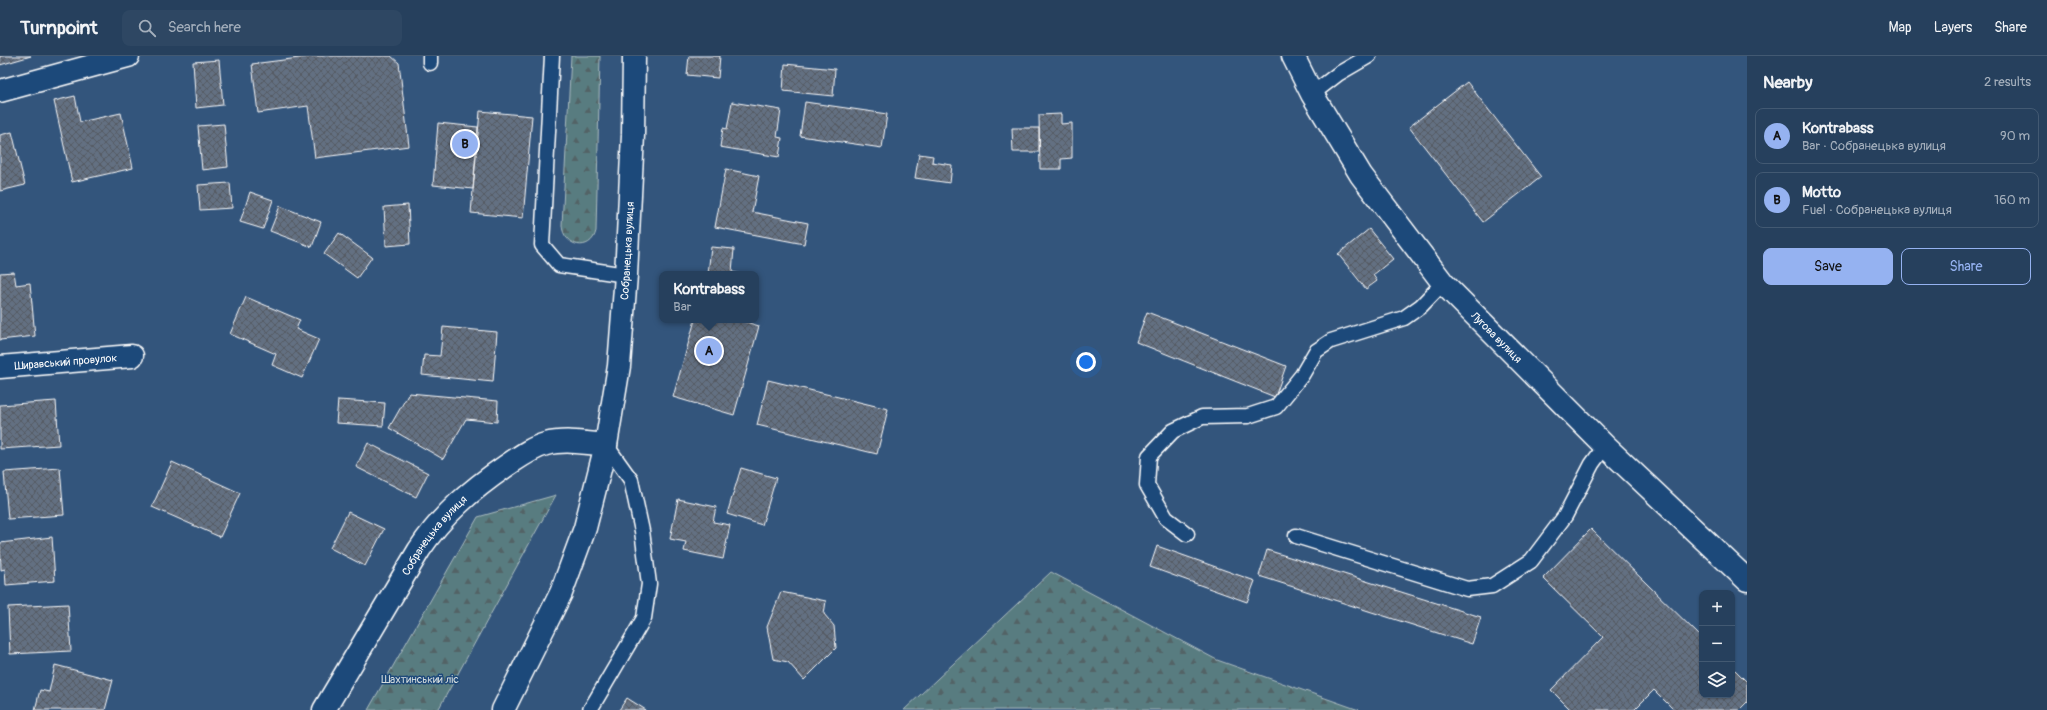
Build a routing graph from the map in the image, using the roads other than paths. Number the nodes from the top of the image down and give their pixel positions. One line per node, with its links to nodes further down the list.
1 (128, 56): 6 (street)
2 (552, 56): 8 (lane)
3 (634, 56): 8 (street, Собранецька вулиця)
4 (1293, 56): 7 (street, Лугова вулиця)
5 (1369, 56): 7 (lane)
6 (0, 91)
7 (1312, 94): 9 (street, Лугова вулиця)
8 (626, 275): 12 (street, Собранецька вулиця)
9 (1443, 283): 13 (street, Лугова вулиця); 14 (lane)
10 (132, 356): 11 (street, Ширавський провулок)
11 (0, 367)
12 (606, 445): 17 (street, Собранецька вулиця); 18 (street, Собранецька вулиця); 19 (lane)
13 (1605, 446): 15 (lane); 16 (street, Лугова вулиця)
14 (1187, 534)
15 (1296, 536)
16 (1747, 580)
17 (324, 710)
18 (503, 710)
19 (590, 710)

